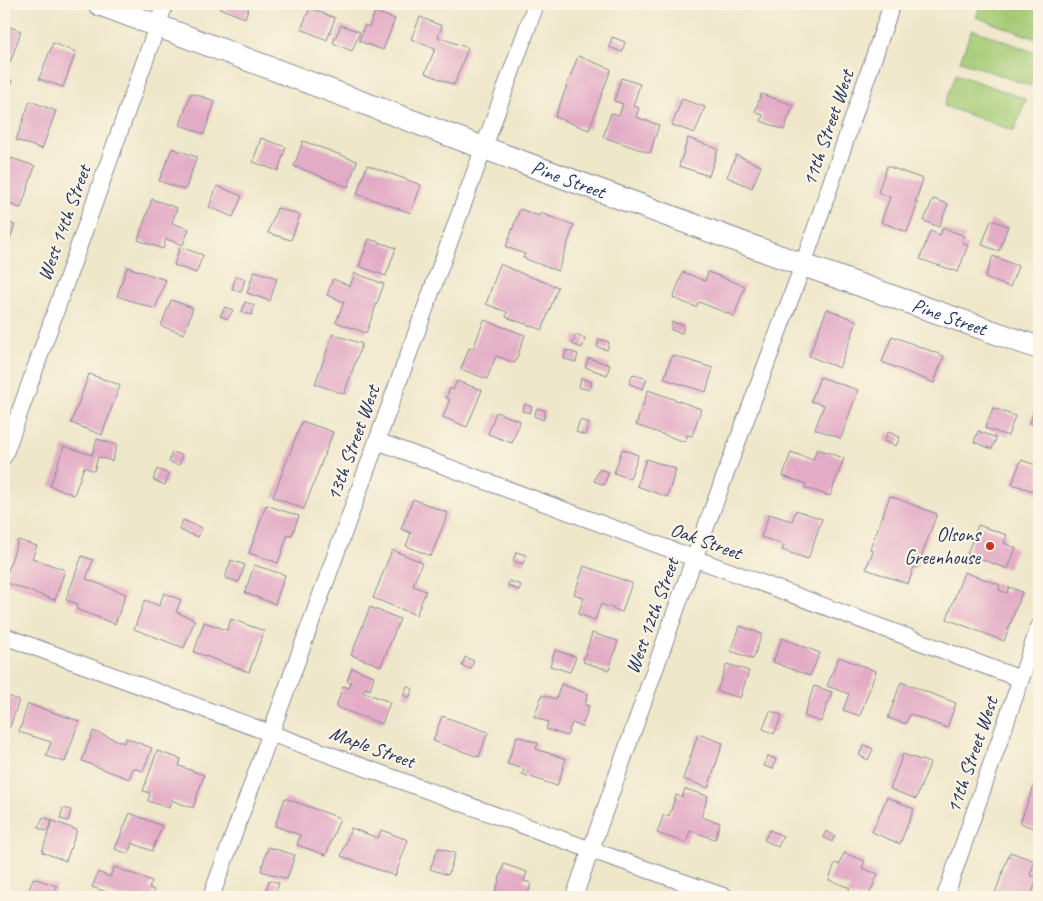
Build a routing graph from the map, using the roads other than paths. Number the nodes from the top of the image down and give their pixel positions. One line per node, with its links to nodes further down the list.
1 (99, 4): 5 (street, Pine Street)
2 (165, 4): 5 (street, West 14th Street)
3 (536, 4): 6 (street, 13th Street West)
4 (892, 4): 7 (street, 11th Street West)
5 (158, 25): 6 (street, Pine Street); 10 (street, West 14th Street)
6 (484, 148): 7 (street, Pine Street); 9 (street, 13th Street West)
7 (803, 265): 8 (street, Pine Street); 11 (street, West 12th Street)
8 (1039, 348)
9 (377, 442): 11 (street, Oak Street); 15 (street, 13th Street West)
10 (4, 456)
11 (694, 560): 14 (street, Oak Street); 16 (street, West 12th Street)
12 (1039, 627): 14 (street, 11th Street West)
13 (4, 636): 15 (street, Maple Street)
14 (1021, 679): 20 (street, 11th Street West)
15 (270, 732): 16 (street, Maple Street); 17 (street, 13th Street West)
16 (591, 850): 18 (street, West 12th Street); 19 (street, Maple Street)
17 (211, 897)
18 (574, 897)
19 (726, 897)
20 (945, 897)

